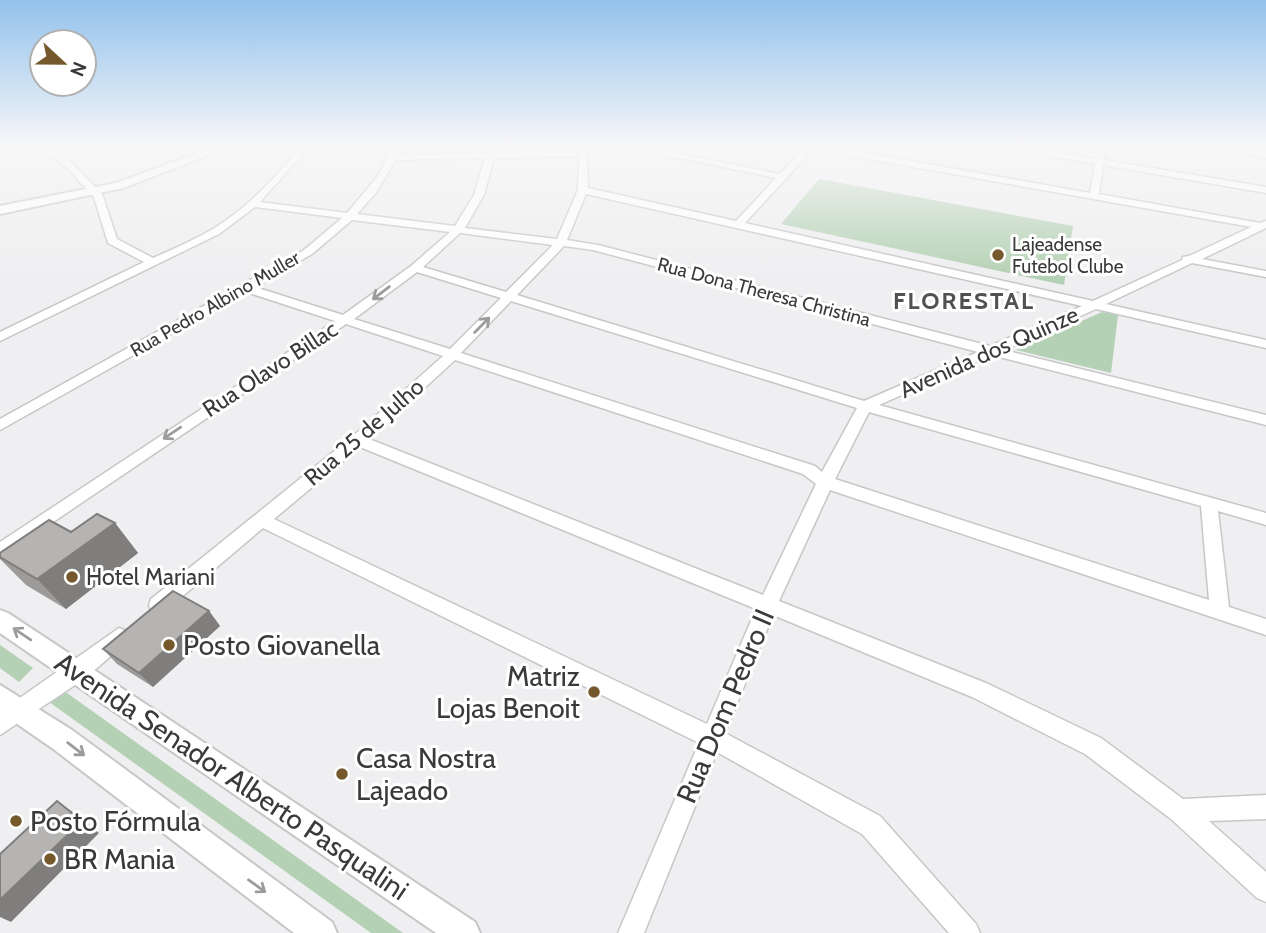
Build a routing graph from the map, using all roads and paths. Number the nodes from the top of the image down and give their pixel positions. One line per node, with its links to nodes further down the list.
1 (93, 190): 10 (street)
2 (104, 190): 10 (main road)
3 (270, 190): 12 (street)
4 (370, 190): 14 (street, Rua Pedro Albino Muller)
5 (481, 190): 17 (street, Rua Olavo Billac)
6 (583, 190): 15 (street); 18 (street, Rua 25 de Julho)
7 (771, 190): 15 (street)
8 (1057, 190): 11 (street)
9 (1095, 190): 11 (street)
10 (95, 192): 13 (main road); 20 (street)
11 (1094, 196): 16 (street)
12 (255, 204): 14 (street, Rua Dona Theresa Christina); 20 (street)
13 (0, 210)
14 (352, 216): 17 (street, Rua Dona Theresa Christina); 23 (street, Rua Pedro Albino Muller)
15 (738, 225): 25 (street)
16 (1263, 225): 19 (street, Avenida dos Quinze)
17 (459, 229): 18 (street, Rua Dona Theresa Christina); 21 (street, Rua Olavo Billac)
18 (561, 243): 24 (street, Rua 25 de Julho); 29 (street, Rua Dona Theresa Christina)
19 (1187, 259): 22 (street); 25 (street, Avenida dos Quinze)
20 (152, 262): 27 (street)
21 (415, 268): 24 (street); 26 (street, Rua Olavo Billac, one-way to 26)
22 (1266, 274)
23 (247, 288): 26 (street); 33 (street, Rua Pedro Albino Muller)
24 (512, 296): 30 (street, Rua 25 de Julho, one-way to 24); 31 (street)
25 (1095, 305): 28 (street); 29 (street, Avenida dos Quinze)
26 (346, 319): 30 (street); 39 (street, Rua Olavo Billac, one-way to 39)
27 (0, 337)
28 (1266, 344)
29 (992, 349): 31 (street, Avenida dos Quinze); 32 (street, Rua Dona Theresa Christina)
30 (452, 355): 34 (street, Rua 25 de Julho); 35 (street)
31 (865, 406): 35 (street); 36 (street)
32 (1266, 420)
33 (0, 425)
34 (358, 440): 38 (street, Rua 25 de Julho); 40 (street)
35 (825, 482): 40 (street, Rua Dom Pedro II); 42 (street)
36 (1209, 502): 37 (street); 42 (street)
37 (1266, 519)
38 (261, 520): 41 (street, Rua 25 de Julho); 48 (street)
39 (0, 551)
40 (767, 606): 48 (street, Rua Dom Pedro II); 50 (street)
41 (148, 612)
42 (1220, 612): 44 (street)
43 (0, 620): 46 (main road, Avenida Senador Alberto Pasqualini, one-way to 43)
44 (1266, 627)
45 (128, 629): 46 (street)
46 (77, 671): 47 (street); 53 (main road, Avenida Senador Alberto Pasqualini)
47 (6, 711): 52 (main road, one-way to 52)
48 (711, 737): 54 (street, Rua Dom Pedro II); 55 (street)
49 (1266, 807): 50 (street)
50 (1179, 811): 51 (street)
51 (1266, 889)
52 (321, 933)
53 (464, 933)
54 (631, 933)
55 (967, 933)

